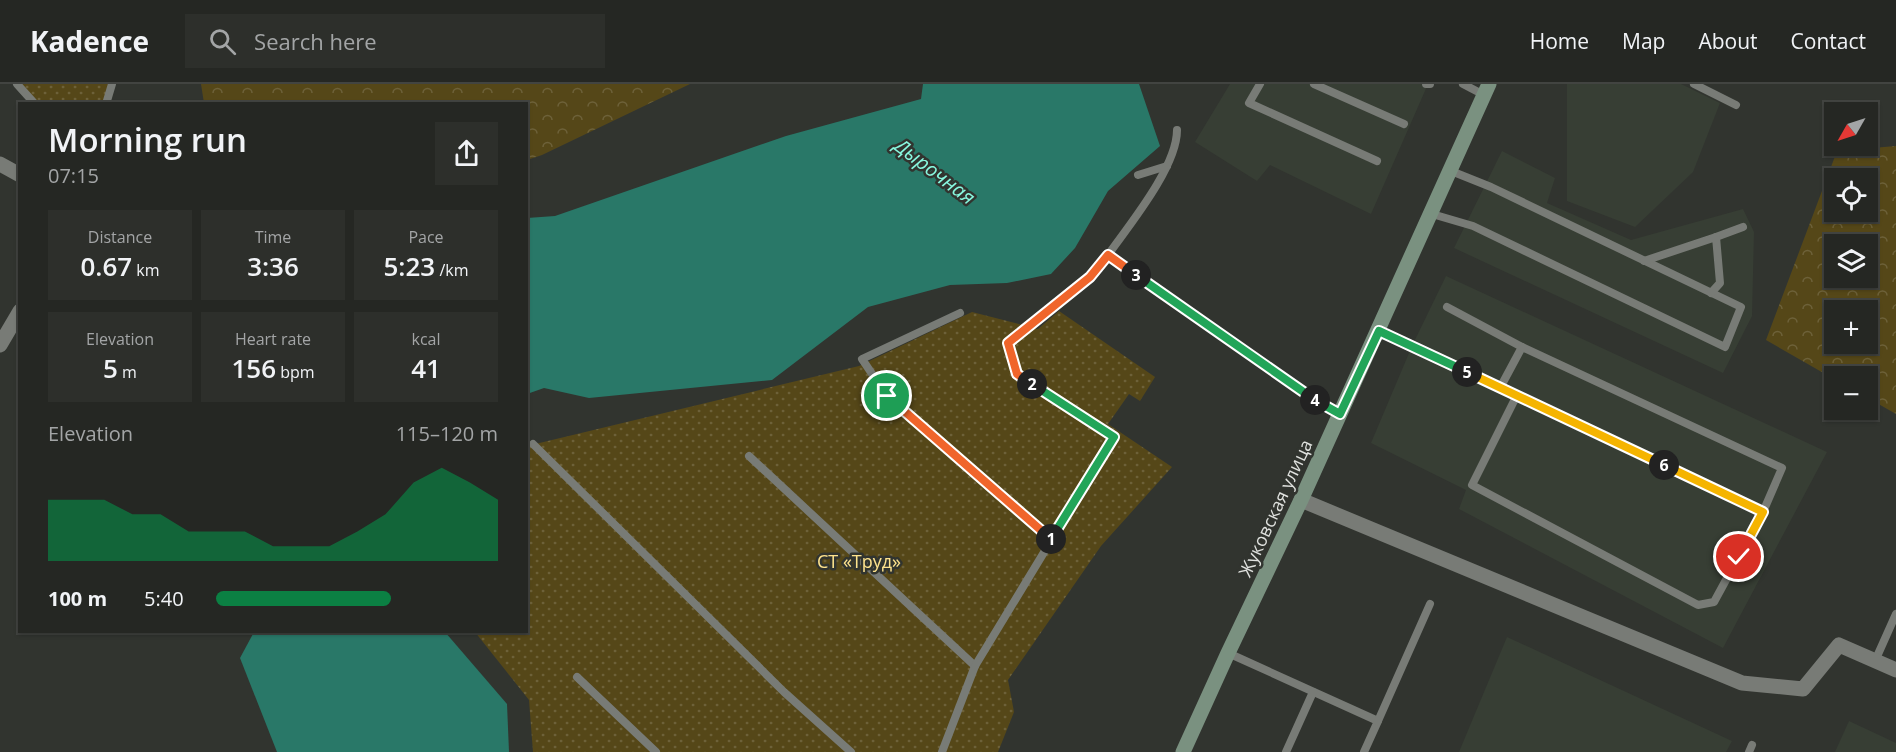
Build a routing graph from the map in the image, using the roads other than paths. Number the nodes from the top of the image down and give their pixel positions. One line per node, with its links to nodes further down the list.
1 (17, 84): 8 (lane)
2 (112, 84): 9 (lane)
3 (1260, 84): 13 (lane)
4 (1314, 84): 11 (lane)
5 (1463, 84): 7 (lane)
6 (1694, 84): 10 (lane)
7 (1487, 90): 16 (main road, Жуковская улица)
8 (32, 102)
9 (107, 102)
10 (1736, 105)
11 (1404, 124)
12 (1177, 130): 15 (lane)
13 (1377, 161)
14 (0, 164): 17 (street)
15 (1167, 166): 18 (lane); 22 (lane)
16 (1451, 171): 19 (main road, Жуковская улица); 23 (lane)
17 (18, 174)
18 (1138, 175)
19 (1432, 214): 24 (lane); 28 (main road, Жуковская улица)
20 (1743, 227): 21 (lane)
21 (1716, 237): 23 (lane); 24 (lane)
22 (1108, 255): 33 (lane); 38 (lane)
23 (1644, 261): 24 (lane)
24 (1711, 294)
25 (1447, 307): 30 (lane)
26 (960, 313): 38 (lane)
27 (18, 314): 29 (street)
28 (1379, 331): 31 (lane); 33 (main road, Жуковская улица)
29 (0, 345)
30 (1522, 347): 31 (lane); 37 (lane)
31 (1500, 388): 32 (lane)
32 (1517, 396): 37 (lane); 37 (lane)
33 (1340, 414): 36 (main road, Жуковская улица)
34 (533, 444): 49 (lane)
35 (749, 456): 43 (lane)
36 (1301, 500): 41 (main road, Жуковская улица); 42 (street)
37 (1763, 512)
38 (1050, 540): 43 (lane)
39 (1430, 604): 47 (lane)
40 (1896, 614): 42 (lane)
41 (1228, 653): 46 (lane); 51 (main road, Жуковская улица)
42 (1875, 660): 44 (street)
43 (975, 666): 50 (lane)
44 (1896, 670)
45 (577, 677): 48 (lane)
46 (1313, 692): 47 (lane); 52 (lane)
47 (1378, 721): 53 (lane)
48 (656, 752)
49 (851, 752)
50 (942, 752)
51 (1183, 752)
52 (1286, 752)
53 (1364, 752)

